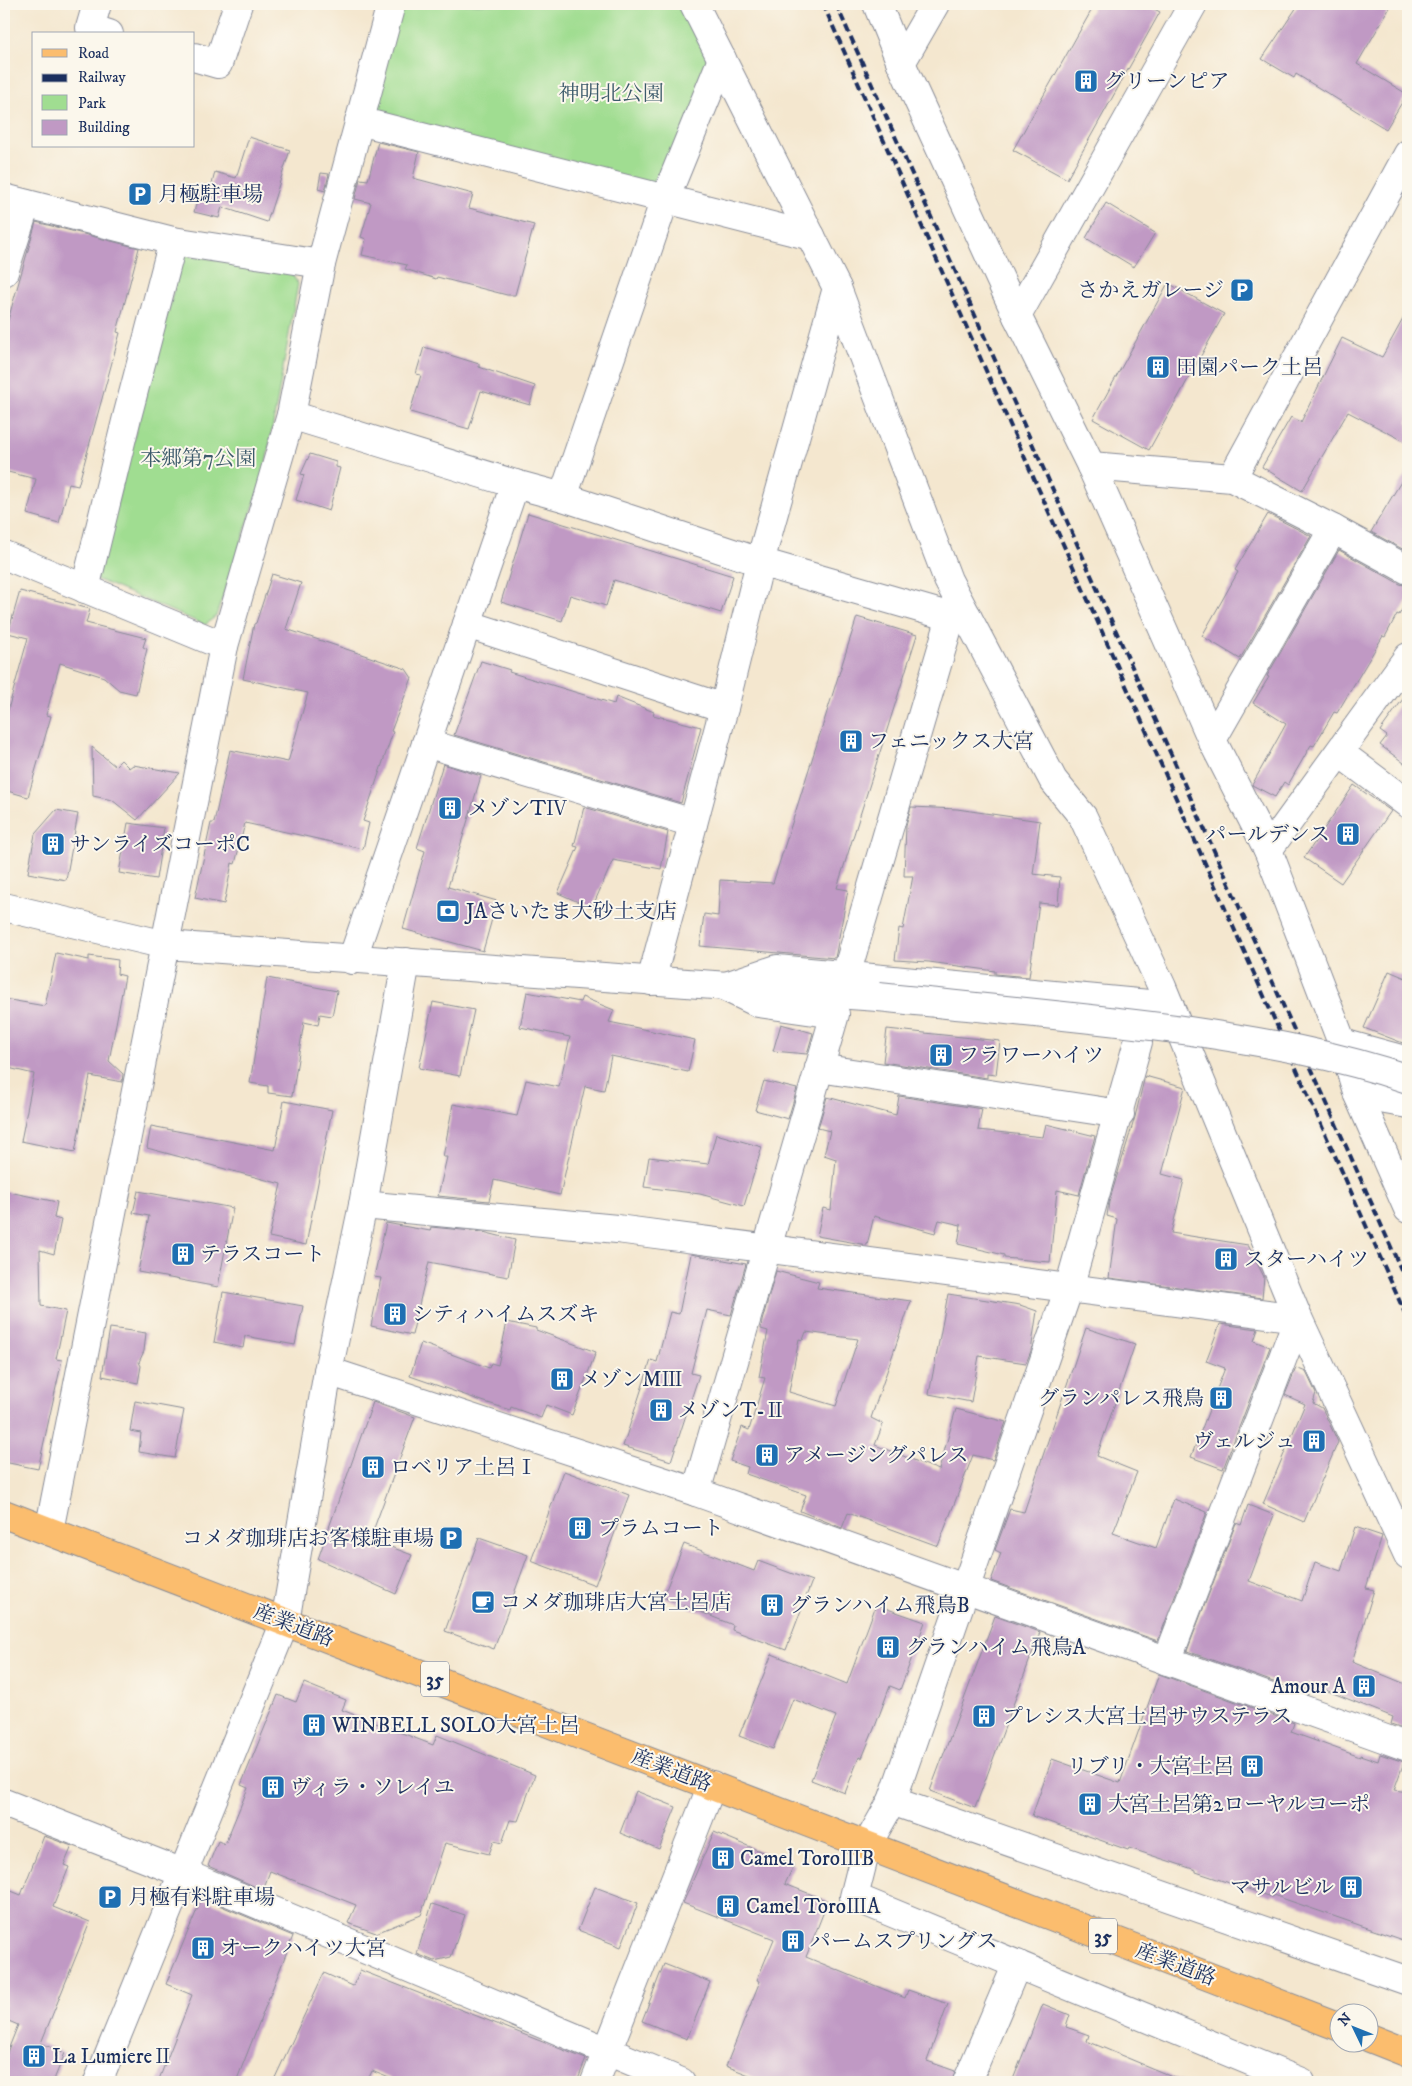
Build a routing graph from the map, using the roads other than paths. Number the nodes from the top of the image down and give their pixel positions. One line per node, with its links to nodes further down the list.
1 (96, 4): 8 (street)
2 (238, 4): 9 (street)
3 (391, 4): 12 (street)
4 (694, 4): 10 (street)
5 (877, 4): 11 (street)
6 (935, 4): 11 (street)
7 (1193, 4): 22 (street)
8 (103, 32)
9 (195, 57)
10 (722, 58): 15 (street); 17 (street)
11 (901, 63): 22 (street)
12 (358, 121): 15 (street); 19 (street)
13 (1408, 154): 14 (street)
14 (1399, 193): 25 (street)
15 (665, 199): 17 (street); 27 (street)
16 (15, 201): 18 (street); 20 (street)
17 (812, 236): 21 (street)
18 (173, 241): 19 (street); 32 (street)
19 (322, 264): 23 (street)
20 (4, 272)
21 (837, 288): 30 (street); 33 (street)
22 (1017, 316): 24 (street)
23 (291, 415): 26 (street); 35 (street)
24 (1091, 466): 25 (street); 38 (street)
25 (1232, 478): 28 (street)
26 (515, 484): 27 (street); 34 (street)
27 (563, 497): 30 (street)
28 (1333, 529): 31 (street); 38 (street)
29 (4, 556): 32 (street)
30 (760, 562): 33 (street); 37 (street)
31 (1408, 570)
32 (85, 589): 35 (street)
33 (959, 616): 48 (street); 51 (street)
34 (467, 624): 37 (street); 39 (street)
35 (224, 646): 45 (street)
36 (1408, 657): 40 (street)
37 (724, 708): 42 (street)
38 (1212, 740): 43 (street)
39 (426, 743): 42 (street); 46 (street)
40 (1340, 753): 41 (street); 43 (street)
41 (1408, 804)
42 (693, 823): 49 (street)
43 (1268, 850): 53 (street)
44 (4, 907): 45 (street)
45 (166, 945): 46 (street); 68 (street)
46 (352, 960): 47 (street)
47 (406, 962): 49 (street); 60 (street)
48 (846, 975): 50 (street); 51 (street)
49 (651, 981): 50 (street)
50 (725, 987): 55 (street); 56 (street, bridge)
51 (1170, 1006): 64 (street)
52 (1138, 1042): 59 (street)
53 (1342, 1042): 54 (street); 57 (street)
54 (1408, 1061)
55 (819, 1068): 59 (street); 62 (street)
56 (1408, 1079)
57 (1358, 1095): 58 (street); 61 (street)
58 (1408, 1104)
59 (1120, 1114): 63 (street)
60 (363, 1205): 62 (street); 65 (street)
61 (1408, 1209)
62 (765, 1248): 63 (street); 66 (street)
63 (1069, 1288): 64 (street); 70 (street)
64 (1298, 1318): 69 (street); 72 (street)
65 (328, 1371): 66 (street); 71 (street)
66 (696, 1492): 70 (street)
67 (4, 1514): 68 (main road, 産業道路 / 35)
68 (49, 1532): 71 (main road, 産業道路 / 35)
69 (1408, 1555)
70 (965, 1590): 72 (street); 75 (street)
71 (285, 1622): 74 (main road, 産業道路 / 35); 78 (street)
72 (1167, 1661): 73 (street)
73 (1408, 1747)
74 (712, 1785): 77 (main road, 産業道路 / 35); 83 (street)
75 (892, 1801): 77 (street); 80 (street)
76 (4, 1803): 78 (street)
77 (867, 1845): 79 (street); 81 (main road, 産業道路 / 35)
78 (183, 1873): 83 (street); 85 (street)
79 (1017, 1964): 88 (street); 89 (street)
80 (1408, 1981)
81 (1330, 2023)
82 (1380, 2042): 84 (main road)
83 (608, 2050): 86 (street); 87 (street)
84 (1408, 2053)
85 (98, 2082)
86 (595, 2082)
87 (681, 2082)
88 (967, 2082)
89 (1301, 2082)

